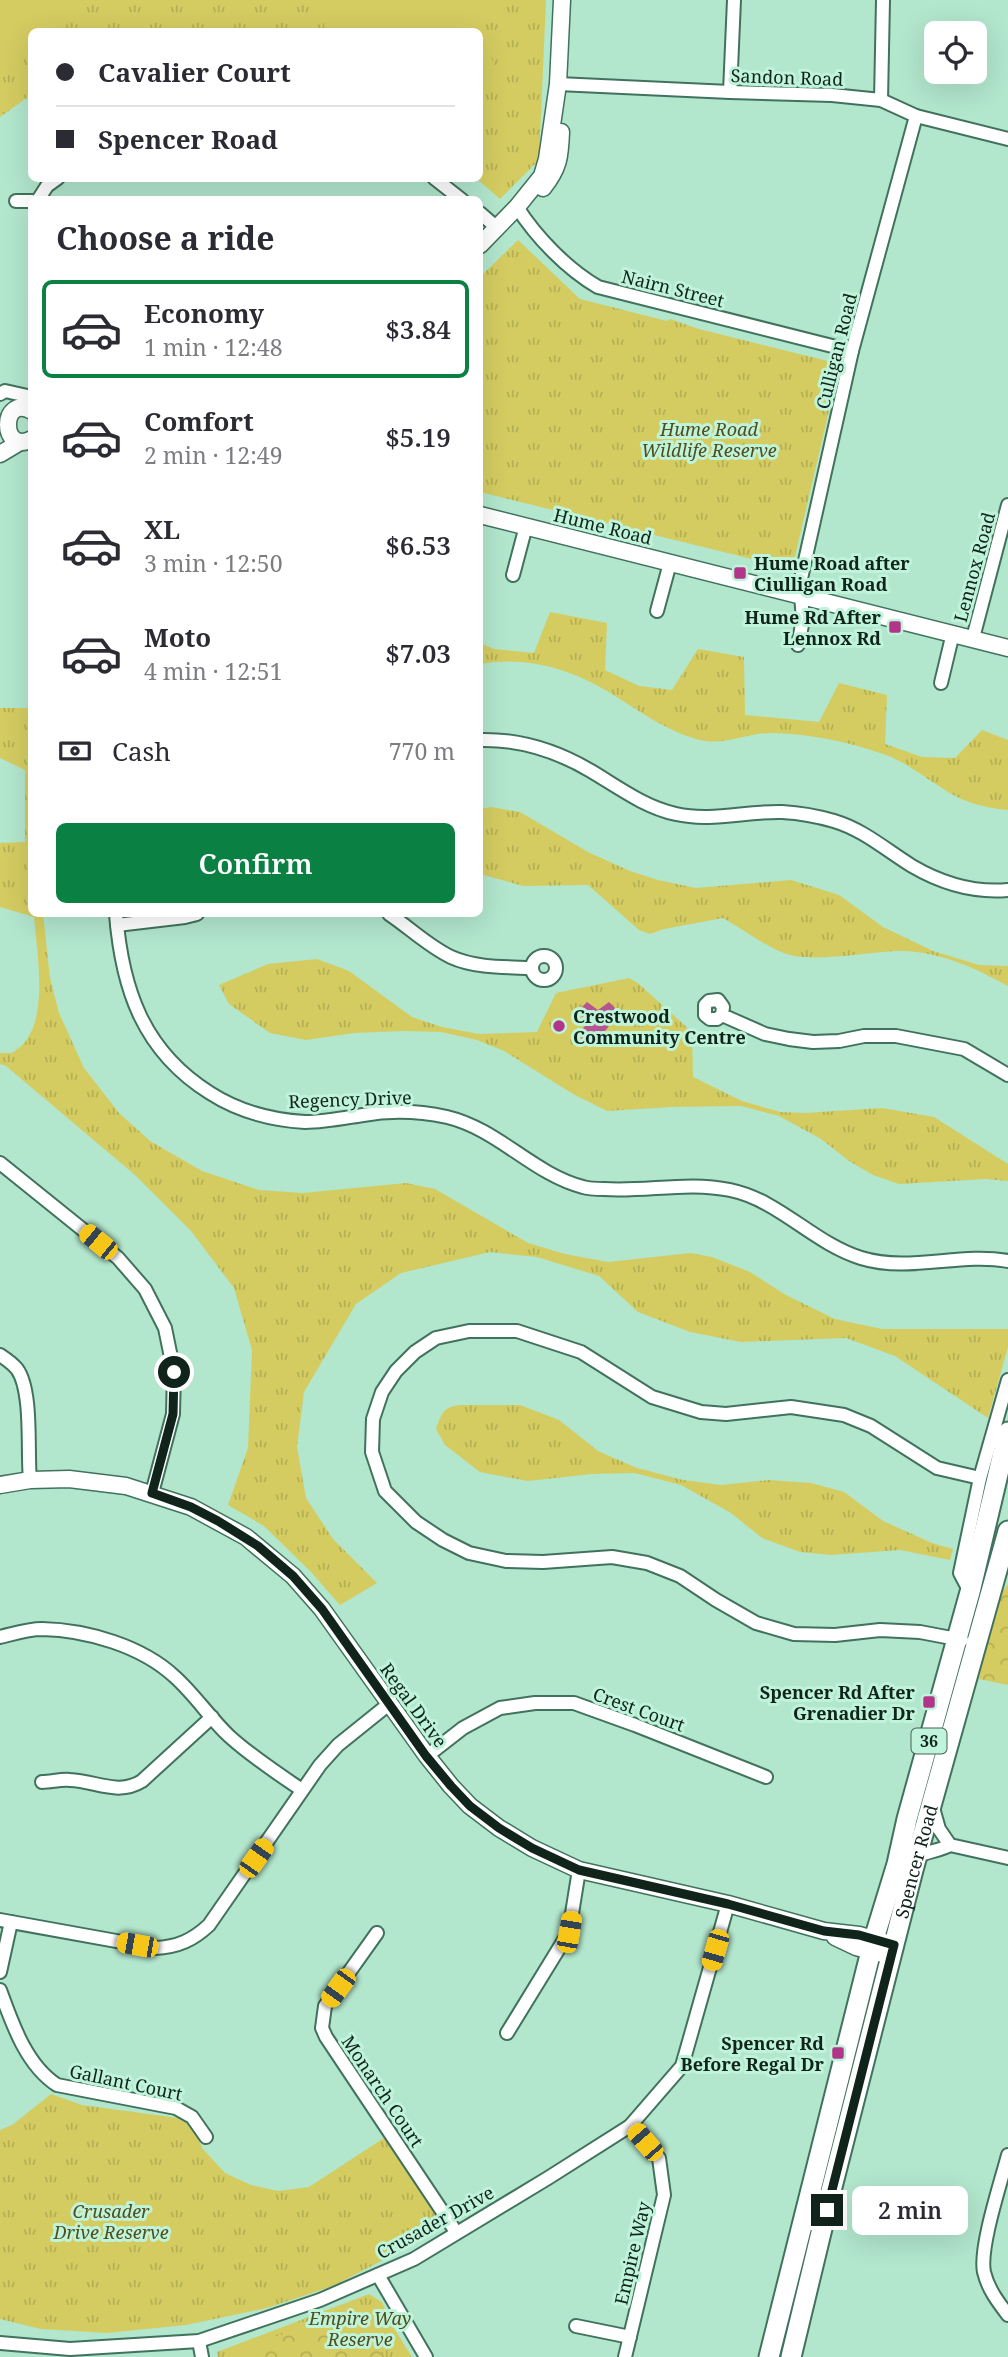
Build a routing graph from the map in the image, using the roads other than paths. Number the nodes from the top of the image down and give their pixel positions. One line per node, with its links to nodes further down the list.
1 (562, 0): 4 (street)
2 (734, 0): 5 (street)
3 (883, 0): 6 (street)
4 (558, 84): 5 (street, Sandon Road); 15 (street)
5 (730, 92): 6 (street, Sandon Road)
6 (881, 100): 7 (street, Sandon Road)
7 (916, 116): 8 (street, Sandon Road); 20 (street, Culligan Road)
8 (1008, 139)
9 (52, 182): 11 (street)
10 (439, 182): 12 (street)
11 (41, 196)
12 (457, 196)
13 (16, 201): 14 (street)
14 (28, 201)
15 (519, 210): 17 (street); 19 (street); 20 (street, Nairn Street)
16 (483, 216): 17 (street)
17 (496, 227): 18 (street)
18 (483, 243)
19 (483, 244)
20 (852, 351): 32 (street, Culligan Road)
21 (0, 394): 22 (street)
22 (28, 396)
23 (28, 409): 24 (street)
24 (4, 420): 25 (street)
25 (26, 440): 26 (street)
26 (0, 454)
27 (1008, 505): 35 (street, Lennox Road)
28 (483, 515): 29 (street, Hume Road)
29 (526, 526): 30 (street, Hume Road); 31 (street, Hume Road)
30 (670, 563): 32 (street, Hume Road); 33 (street, Hume Road)
31 (513, 575)
32 (802, 597): 34 (street, Hume Road); 36 (street)
33 (657, 611)
34 (953, 633): 35 (street, Hume Road); 38 (street)
35 (974, 638): 37 (street, Hume Road)
36 (798, 645)
37 (1008, 648)
38 (941, 683)
39 (483, 740): 40 (street)
40 (1008, 890)
41 (185, 917): 43 (street)
42 (393, 917): 44 (street)
43 (116, 919): 48 (street, Regency Drive)
44 (531, 968)
45 (722, 1015): 46 (street)
46 (1008, 1075)
47 (0, 1163): 55 (street)
48 (1008, 1261)
49 (0, 1355): 53 (street)
50 (1008, 1380): 52 (street, Spencer Road)
51 (1008, 1432): 52 (main road, Spencer Road / 36)
52 (999, 1473): 58 (main road, Spencer Road / 36); 58 (street)
53 (30, 1480): 54 (street, Regal Drive); 55 (street, Regal Drive)
54 (0, 1485)
55 (152, 1493): 60 (street, Regal Drive)
56 (1008, 1531): 59 (main road, Spencer Road / 36)
57 (0, 1637): 61 (street)
58 (957, 1638): 59 (street); 68 (main road, Spencer Road / 36)
59 (978, 1644): 62 (main road, Spencer Road / 36)
60 (389, 1704): 63 (street, Regal Drive); 66 (street)
61 (212, 1717): 65 (street); 66 (street)
62 (956, 1718): 67 (main road, Spencer Road / 36); 68 (main road)
63 (426, 1756): 64 (street, Crest Court); 72 (street, Regal Drive)
64 (766, 1777)
65 (42, 1782)
66 (302, 1790): 74 (street)
67 (932, 1801): 69 (street); 70 (main road, Spencer Road / 36)
68 (907, 1819): 76 (main road, Spencer Road / 36)
69 (950, 1845): 70 (street); 71 (street)
70 (916, 1857): 77 (main road, Spencer Road / 36)
71 (1008, 1858)
72 (579, 1870): 73 (street, Regal Drive); 81 (street)
73 (728, 1904): 76 (street, Regal Drive); 83 (street, Crusader Drive)
74 (6, 1921): 78 (street)
75 (377, 1933): 86 (street, Monarch Court)
76 (873, 1945): 77 (street, Regal Drive); 82 (main road, Spencer Road / 36)
77 (893, 1951): 80 (main road, Spencer Road / 36)
78 (0, 1972)
79 (0, 1990): 84 (street, Gallant Court)
80 (880, 1999): 82 (main road); 89 (main road, Spencer Road / 36)
81 (507, 2033)
82 (847, 2048): 98 (main road, Spencer Road / 36)
83 (631, 2126): 86 (street, Crusader Drive); 91 (street, Empire Way)
84 (206, 2137)
85 (1008, 2155): 88 (street)
86 (456, 2232): 87 (street, Crusader Drive)
87 (378, 2274): 92 (street, Crusader Drive); 96 (street)
88 (1008, 2315)
89 (799, 2325): 99 (main road); 100 (main road, Spencer Road / 36)
90 (576, 2326): 91 (street)
91 (630, 2337): 97 (street, Empire Way)
92 (199, 2341): 94 (street, Crusader Drive); 95 (street)
93 (0, 2343): 94 (street, Crusader Drive)
94 (70, 2353)
95 (202, 2357)
96 (426, 2357)
97 (625, 2357)
98 (769, 2357)
99 (783, 2357)
100 (792, 2357)

